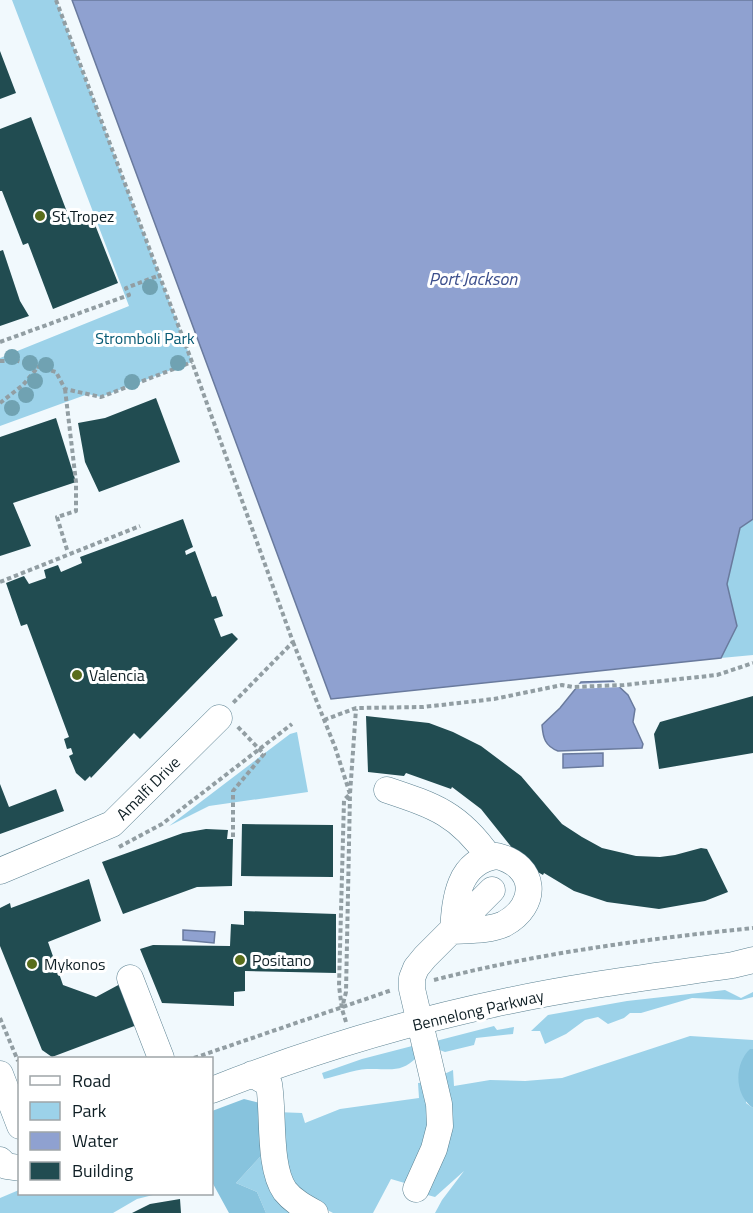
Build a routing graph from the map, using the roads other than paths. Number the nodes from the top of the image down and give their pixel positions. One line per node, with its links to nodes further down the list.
1 (230, 724): 4 (street, Amalfi Drive)
2 (387, 790): 3 (street)
3 (489, 857): 6 (street); 6 (street)
4 (0, 871)
5 (492, 890): 6 (street)
6 (453, 932): 10 (street)
7 (753, 952): 10 (street, Bennelong Parkway)
8 (753, 960): 10 (street, Bennelong Parkway)
9 (130, 978): 11 (street)
10 (416, 1004): 13 (street, Bennelong Parkway); 14 (street, Bennelong Parkway); 19 (street)
11 (160, 1057)
12 (0, 1074): 16 (street)
13 (213, 1074)
14 (252, 1074): 15 (street, Bennelong Parkway); 20 (street)
15 (213, 1090)
16 (18, 1123)
17 (18, 1129): 18 (street)
18 (4, 1158)
19 (416, 1189)
20 (315, 1213)

